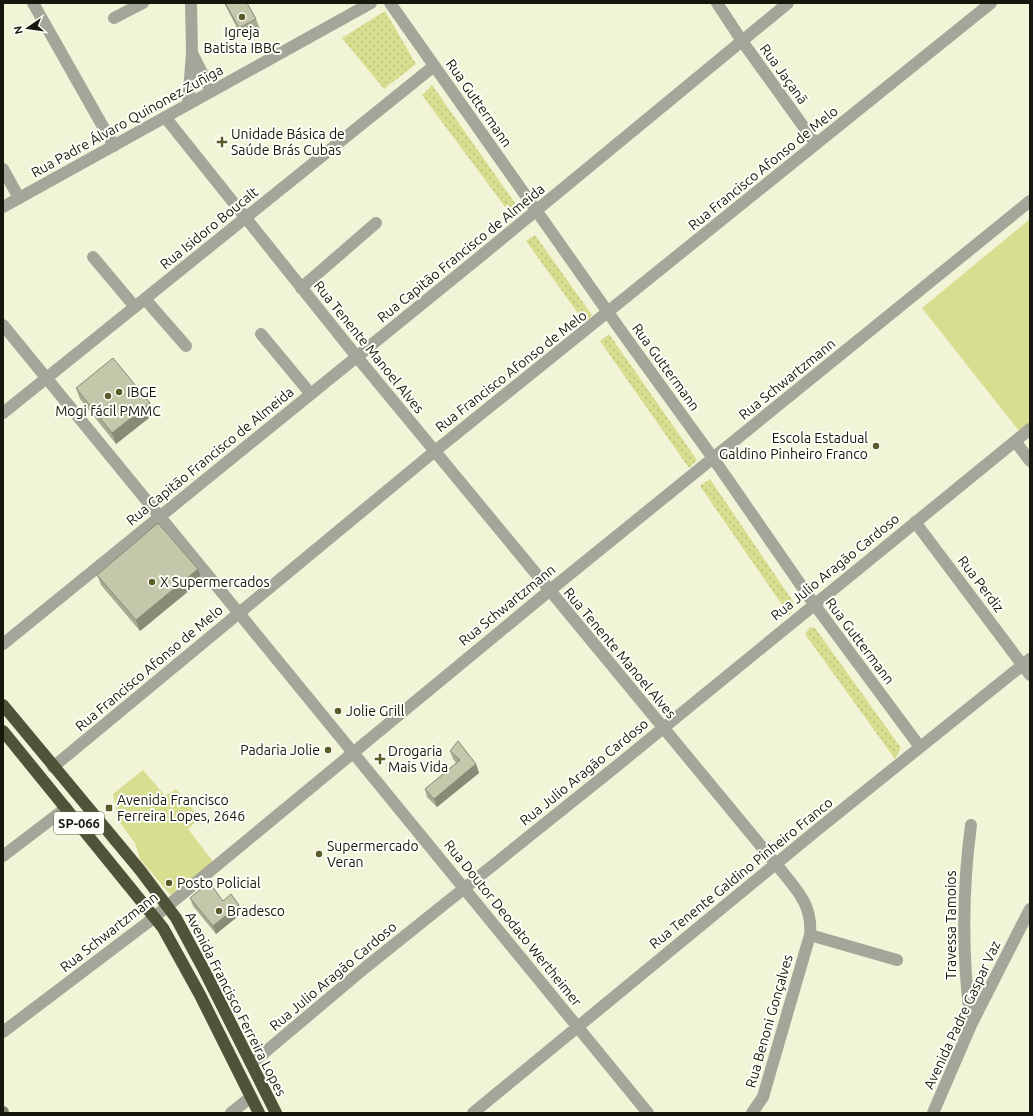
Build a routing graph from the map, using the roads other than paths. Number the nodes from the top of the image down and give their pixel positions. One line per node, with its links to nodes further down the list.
1 (33, 3): 18 (street)
2 (143, 3): 10 (street)
3 (191, 3): 12 (street)
4 (372, 3): 9 (street, Rua Padre Álvaro Quinonez Zuñiga)
5 (390, 3): 13 (street, Rua Guttermann)
6 (717, 3): 11 (street, Rua Jaçanã)
7 (788, 3): 11 (street, Rua Capitão Francisco de Almeida)
8 (992, 3): 17 (street, Rua Francisco Afonso de Melo)
9 (357, 7): 14 (street, Rua Padre Álvaro Quinonez Zuñiga)
10 (114, 18)
11 (742, 42): 17 (street, Rua Jaçanã); 23 (street, Rua Capitão Francisco de Almeida)
12 (192, 54): 14 (street); 15 (street)
13 (434, 66): 23 (street, Rua Guttermann); 24 (street, Rua Isidoro Boucalt)
14 (211, 91): 15 (street, Rua Padre Álvaro Quinonez Zuñiga)
15 (188, 104): 16 (street, Rua Padre Álvaro Quinonez Zuñiga)
16 (166, 117): 18 (street, Rua Padre Álvaro Quinonez Zuñiga); 24 (street, Rua Tenente Manoel Alves)
17 (816, 144): 30 (street, Rua Francisco Afonso de Melo)
18 (114, 146): 20 (street, Rua Padre Álvaro Quinonez Zuñiga)
19 (3, 169): 20 (street)
20 (19, 198): 22 (street, Rua Padre Álvaro Quinonez Zuñiga)
21 (1030, 202): 41 (street, Rua Schwartzmann)
22 (3, 207)
23 (537, 210): 30 (street, Rua Guttermann); 34 (street, Rua Capitão Francisco de Almeida)
24 (245, 218): 27 (street, Rua Tenente Manoel Alves); 28 (street, Rua Isidoro Boucalt)
25 (376, 223): 27 (street)
26 (93, 257): 29 (street)
27 (301, 288): 34 (street, Rua Tenente Manoel Alves)
28 (145, 300): 29 (street, Rua Isidoro Boucalt); 33 (street)
29 (135, 307): 35 (street, Rua Isidoro Boucalt)
30 (609, 313): 40 (street, Rua Francisco Afonso de Melo); 41 (street, Rua Guttermann)
31 (4, 327): 35 (street, Rua Doutor Deodato Wertheimer)
32 (261, 334): 36 (street)
33 (186, 346)
34 (357, 357): 36 (street, Rua Capitão Francisco de Almeida); 40 (street, Rua Tenente Manoel Alves)
35 (46, 377): 37 (street, Rua Isidoro Boucalt); 43 (street, Rua Doutor Deodato Wertheimer)
36 (310, 393): 43 (street, Rua Capitão Francisco de Almeida)
37 (3, 412)
38 (1030, 429): 39 (street, Rua Julio Aragão Cardoso)
39 (1015, 441): 42 (street); 44 (street, Rua Julio Aragão Cardoso)
40 (435, 451): 45 (street, Rua Tenente Manoel Alves); 47 (street, Rua Francisco Afonso de Melo)
41 (713, 458): 45 (street, Rua Schwartzmann); 46 (street, Rua Guttermann)
42 (1030, 461)
43 (160, 517): 47 (street, Rua Doutor Deodato Wertheimer); 48 (street, Rua Capitão Francisco de Almeida)
44 (915, 522): 46 (street, Rua Julio Aragão Cardoso); 49 (street, Rua Perdiz)
45 (549, 590): 52 (street, Rua Tenente Manoel Alves); 55 (street, Rua Schwartzmann)
46 (814, 604): 52 (street, Rua Julio Aragão Cardoso); 54 (street, Rua Guttermann)
47 (240, 613): 55 (street, Rua Doutor Deodato Wertheimer); 56 (street, Rua Francisco Afonso de Melo)
48 (3, 644)
49 (1026, 662): 50 (street, Rua Perdiz); 54 (street, Rua Tenente Galdino Pinheiro Franco)
50 (1030, 675)
51 (3, 705): 56 (highway, Avenida Francisco Ferreira Lopes / SP-066)
52 (662, 727): 60 (street, Rua Tenente Manoel Alves); 61 (street, Rua Julio Aragão Cardoso)
53 (3, 730): 57 (highway, Avenida Francisco Ferreira Lopes / SP-066)
54 (920, 747): 60 (street, Rua Tenente Galdino Pinheiro Franco)
55 (354, 752): 61 (street, Rua Doutor Deodato Wertheimer); 62 (street, Rua Schwartzmann)
56 (54, 767): 62 (highway, Avenida Francisco Ferreira Lopes / SP-066)
57 (66, 808): 59 (street); 64 (highway, Avenida Francisco Ferreira Lopes / SP-066)
58 (971, 825): 67 (street, Travessa Tamoios)
59 (3, 856)
60 (776, 864): 65 (street, Rua Tenente Manoel Alves); 68 (street, Rua Tenente Galdino Pinheiro Franco)
61 (465, 888): 68 (street, Rua Doutor Deodato Wertheimer); 70 (street, Rua Julio Aragão Cardoso)
62 (168, 906): 64 (street, Rua Schwartzmann); 70 (highway, Avenida Francisco Ferreira Lopes / SP-066)
63 (1030, 909): 67 (street, Avenida Padre Gaspar Vaz)
64 (155, 916): 69 (street, Rua Schwartzmann); 71 (highway, Avenida Francisco Ferreira Lopes / SP-066)
65 (810, 935): 66 (street); 78 (street, Rua Benoni Gonçalves)
66 (897, 960)
67 (971, 1025): 79 (street, Avenida Padre Gaspar Vaz)
68 (578, 1026): 76 (street, Rua Tenente Galdino Pinheiro Franco); 77 (street, Rua Doutor Deodato Wertheimer)
69 (3, 1032)
70 (252, 1063): 71 (highway); 75 (highway, Avenida Francisco Ferreira Lopes / SP-066)
71 (242, 1079): 72 (highway, Avenida Francisco Ferreira Lopes / SP-066)
72 (251, 1096): 73 (street); 74 (highway, Avenida Francisco Ferreira Lopes / SP-066)
73 (231, 1113)
74 (259, 1113)
75 (276, 1113)
76 (473, 1113)
77 (648, 1113)
78 (752, 1113)
79 (933, 1113)

